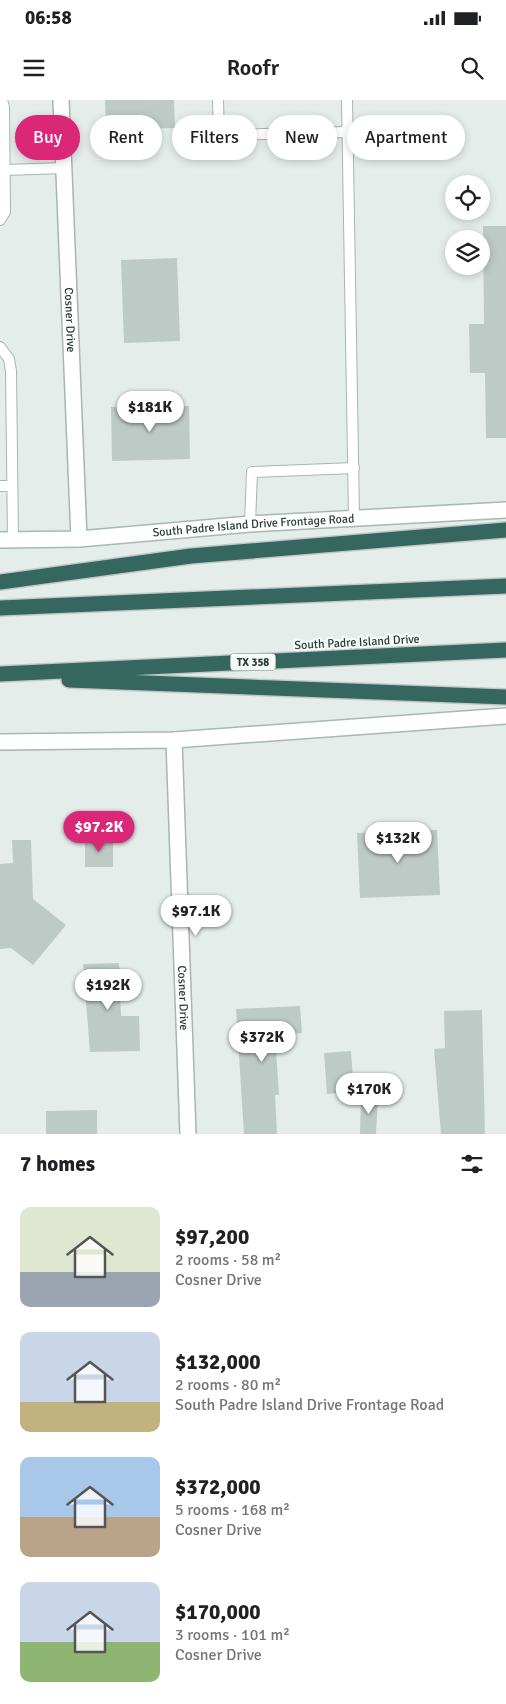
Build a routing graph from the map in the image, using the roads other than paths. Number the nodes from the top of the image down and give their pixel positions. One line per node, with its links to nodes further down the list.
1 (2, 100): 9 (lane)
2 (61, 100): 8 (main road, Cosner Drive)
3 (218, 100): 6 (lane)
4 (347, 100): 5 (lane)
5 (347, 115)
6 (347, 132)
7 (348, 160): 12 (lane)
8 (64, 168): 9 (lane); 19 (main road, Cosner Drive)
9 (5, 170): 10 (lane)
10 (0, 220)
11 (0, 347): 14 (lane)
12 (354, 468): 16 (lane); 17 (lane)
13 (0, 486): 14 (lane)
14 (12, 486): 20 (lane)
15 (506, 510): 16 (main road, South Padre Island Drive Frontage Road)
16 (354, 517): 17 (main road, South Padre Island Drive Frontage Road)
17 (250, 524): 19 (main road, South Padre Island Drive Frontage Road)
18 (506, 530): 21 (highway)
19 (79, 539): 20 (main road, South Padre Island Drive Frontage Road)
20 (7, 540)
21 (0, 582)
22 (506, 586): 23 (highway)
23 (0, 608)
24 (506, 650): 25 (highway, South Padre Island Drive / TX 358)
25 (0, 676): 26 (highway)
26 (506, 697)
27 (506, 716): 28 (main road)
28 (174, 740): 29 (main road); 30 (main road, Cosner Drive)
29 (0, 742)
30 (188, 1134)

